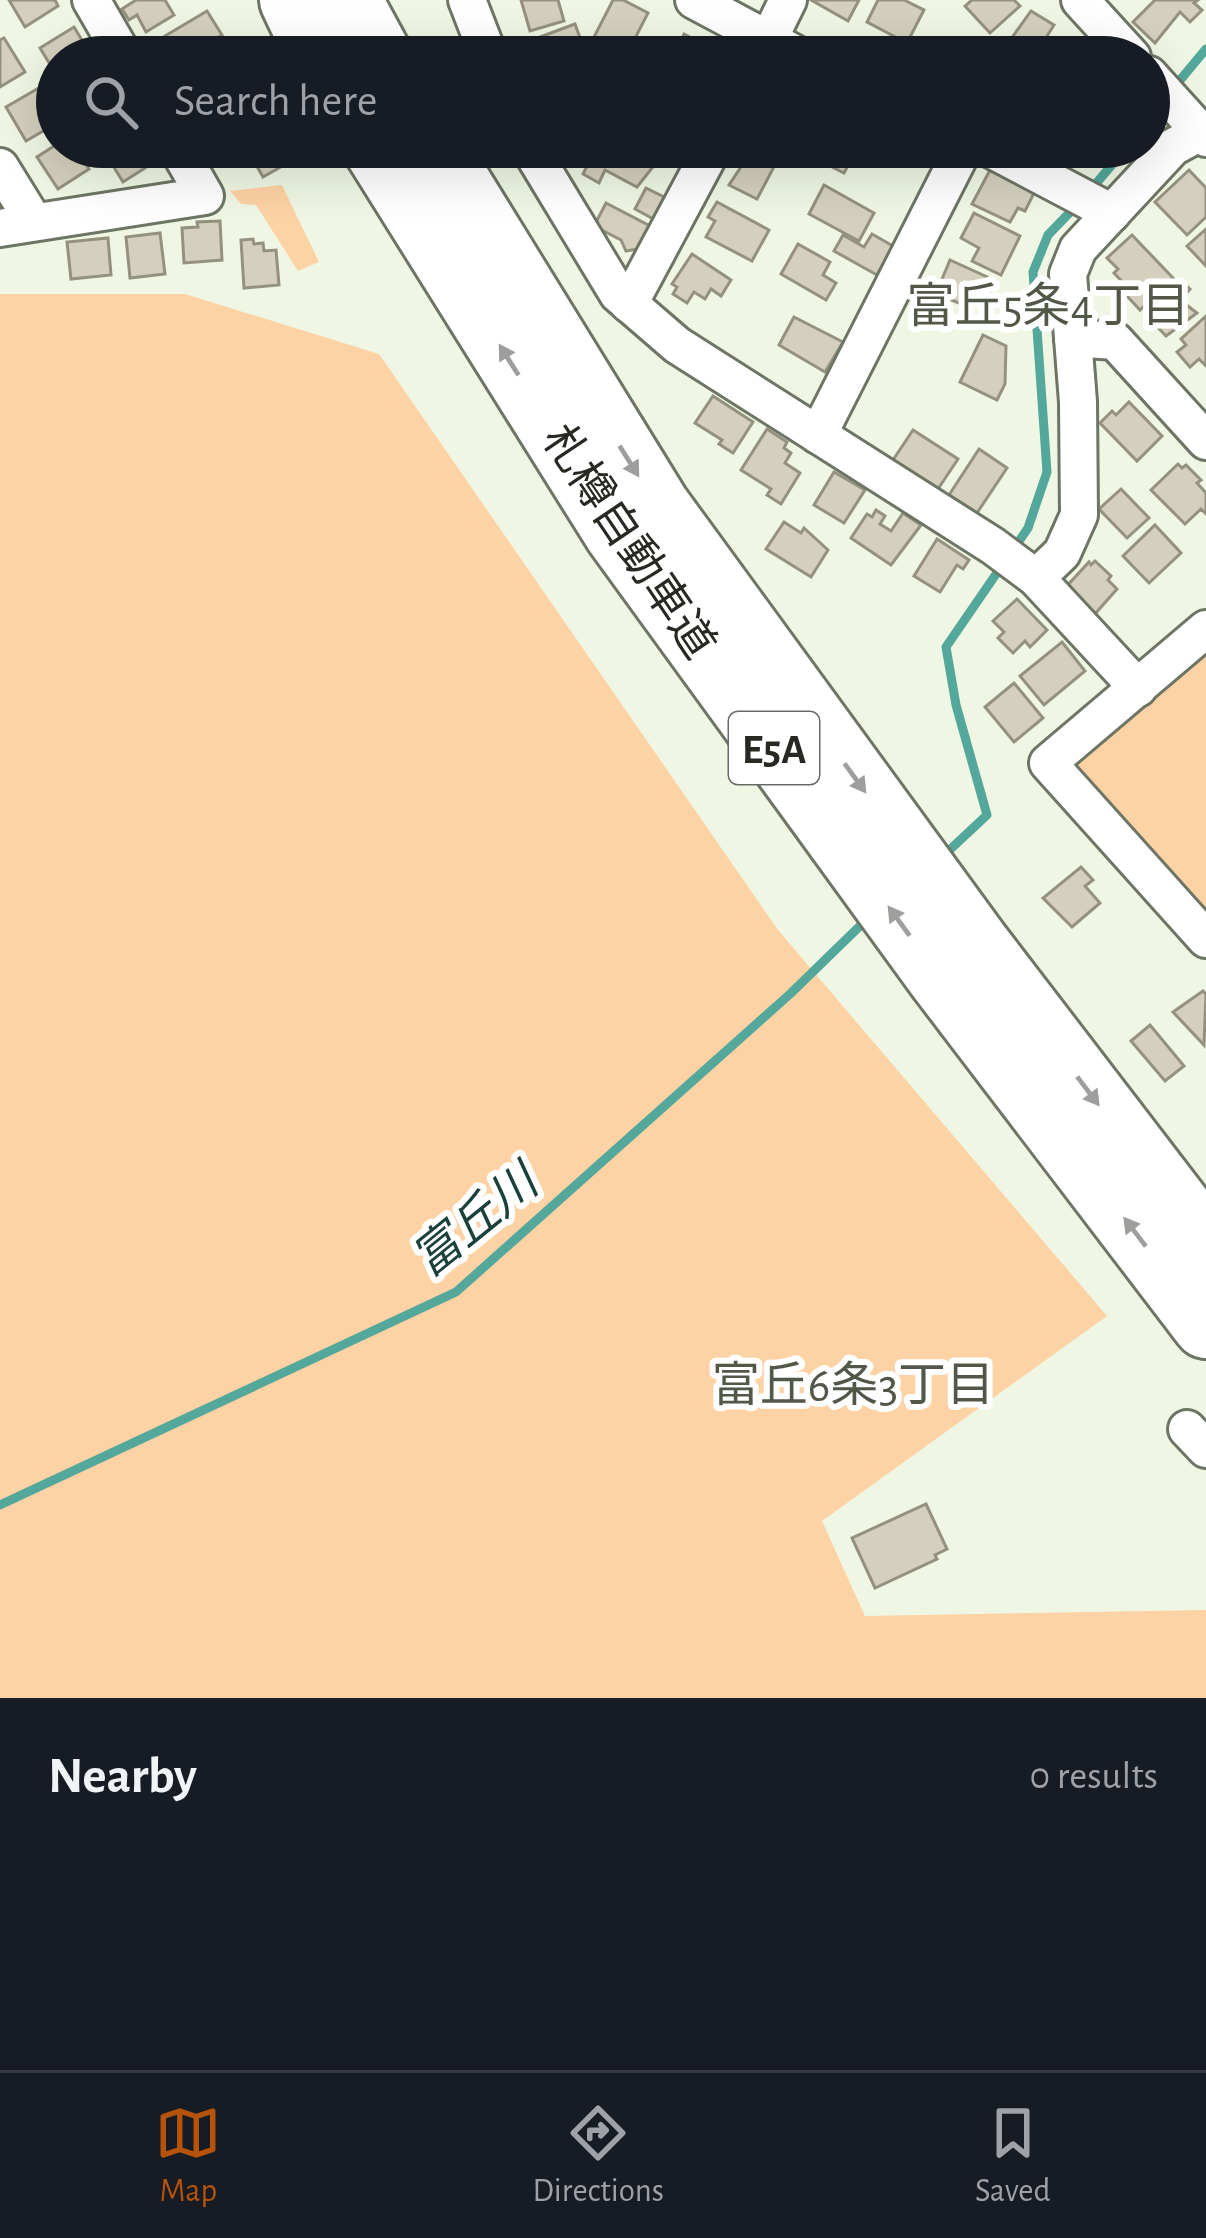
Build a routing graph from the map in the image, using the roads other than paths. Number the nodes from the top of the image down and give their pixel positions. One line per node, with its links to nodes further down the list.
1 (91, 0): 8 (street)
2 (293, 0): 9 (highway)
3 (348, 0): 10 (highway)
4 (466, 0): 11 (street)
5 (694, 0): 12 (street)
6 (788, 0): 13 (street)
7 (1080, 0): 14 (street)
8 (112, 36)
9 (310, 36)
10 (368, 36)
11 (481, 36)
12 (751, 36)
13 (780, 36)
14 (1113, 36)
15 (1170, 97): 16 (street)
16 (1199, 128): 17 (street)
17 (1170, 149)
18 (0, 167): 28 (street)
19 (189, 168): 28 (street)
20 (389, 168): 38 (highway, 札樽自動車道 / E5A, one-way to 20)
21 (448, 168): 37 (highway, 札樽自動車道 / E5A, one-way to 37)
22 (542, 168): 29 (street)
23 (701, 168): 29 (street)
24 (953, 168): 31 (street)
25 (1026, 168): 27 (street)
26 (1141, 168): 27 (street)
27 (1090, 202): 30 (street)
28 (17, 225)
29 (629, 304): 31 (street)
30 (1073, 338): 32 (street); 33 (street)
31 (818, 435): 33 (street)
32 (1206, 442)
33 (1031, 574): 35 (street)
34 (1206, 629): 35 (street)
35 (1138, 688): 36 (street)
36 (1206, 939)
37 (1206, 1244)
38 (1206, 1325)

